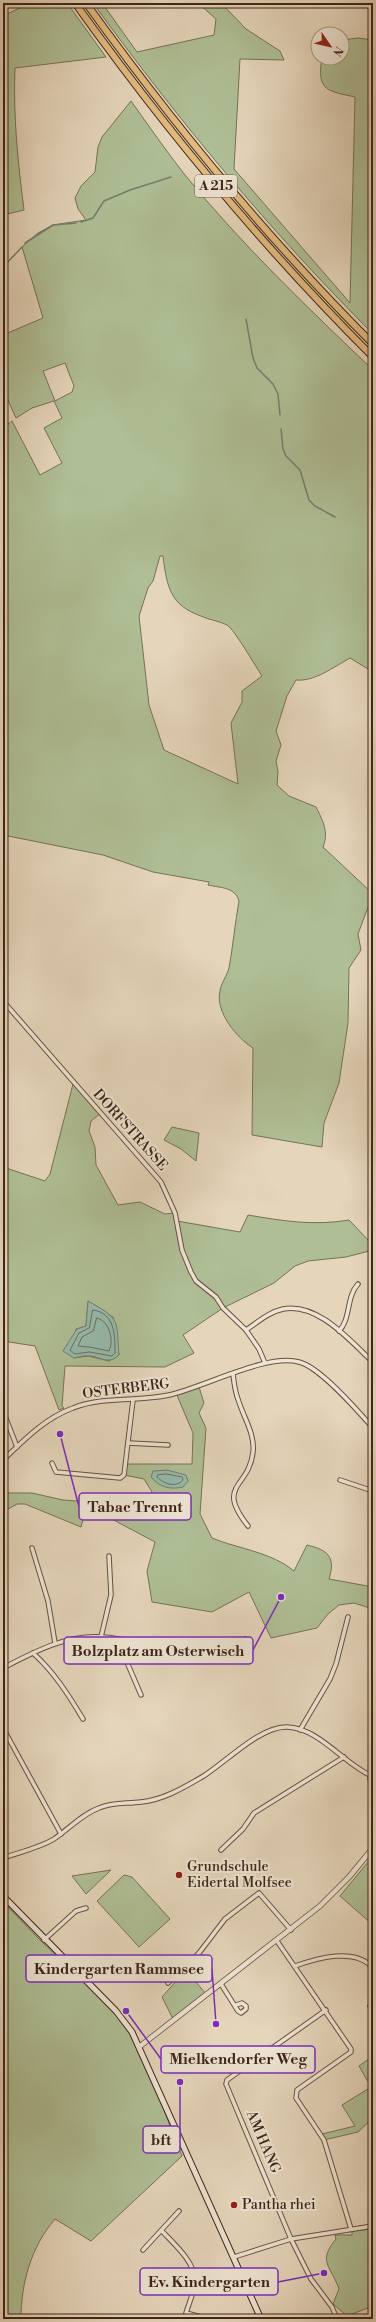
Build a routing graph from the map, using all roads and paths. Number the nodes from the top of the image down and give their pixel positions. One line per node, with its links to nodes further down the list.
1 (75, 3): 4 (highway, A 215)
2 (86, 3): 3 (highway, A 215)
3 (373, 344)
4 (373, 357)
5 (3, 1001): 7 (street, DORFSTRASSE)
6 (358, 1284): 8 (street)
7 (246, 1330): 8 (street); 10 (street, DORFSTRASSE)
8 (339, 1331): 9 (street)
9 (373, 1362)
10 (265, 1363): 11 (street, OSTERBERG); 14 (street, OSTERBERG)
11 (233, 1374): 12 (street, OSTERBERG); 22 (street)
12 (133, 1400): 15 (street); 17 (street, OSTERBERG)
13 (3, 1410): 17 (street)
14 (373, 1428)
15 (128, 1444): 16 (street); 19 (street)
16 (168, 1445)
17 (17, 1447): 18 (street, OSTERBERG)
18 (3, 1460)
19 (52, 1464)
20 (340, 1480): 21 (street)
21 (373, 1491)
22 (248, 1526)
23 (32, 1548): 29 (street)
24 (109, 1556): 26 (street)
25 (348, 1616): 35 (street)
26 (101, 1637): 27 (street); 29 (street)
27 (117, 1639): 28 (street); 32 (street)
28 (246, 1639)
29 (54, 1643): 30 (street)
30 (33, 1653): 31 (street); 33 (street)
31 (3, 1668)
32 (141, 1695)
33 (84, 1719)
34 (3, 1728): 40 (street)
35 (300, 1730): 36 (street); 40 (street)
36 (344, 1757): 38 (street); 42 (street)
37 (373, 1767): 38 (street)
38 (370, 1776): 39 (street)
39 (373, 1789)
40 (61, 1834): 43 (street)
41 (373, 1848): 46 (street)
42 (221, 1850)
43 (3, 1858)
44 (3, 1896): 47 (main road)
45 (86, 1908): 47 (street)
46 (291, 1930): 48 (street); 51 (street)
47 (44, 1940): 55 (main road)
48 (277, 1941): 49 (street); 52 (street)
49 (295, 1966): 50 (street); 54 (street)
50 (373, 1968)
51 (168, 1983)
52 (221, 1984): 53 (street); 55 (street)
53 (236, 2004)
54 (326, 2010): 58 (street); 60 (street, AM HANG)
55 (139, 2047): 62 (main road)
56 (179, 2211): 59 (street)
57 (373, 2226): 58 (street)
58 (351, 2230): 60 (street)
59 (162, 2231): 61 (street); 63 (street)
60 (291, 2239): 62 (street); 65 (street, AM HANG)
61 (143, 2250)
62 (234, 2257): 64 (main road)
63 (209, 2319)
64 (261, 2319)
65 (337, 2319)

